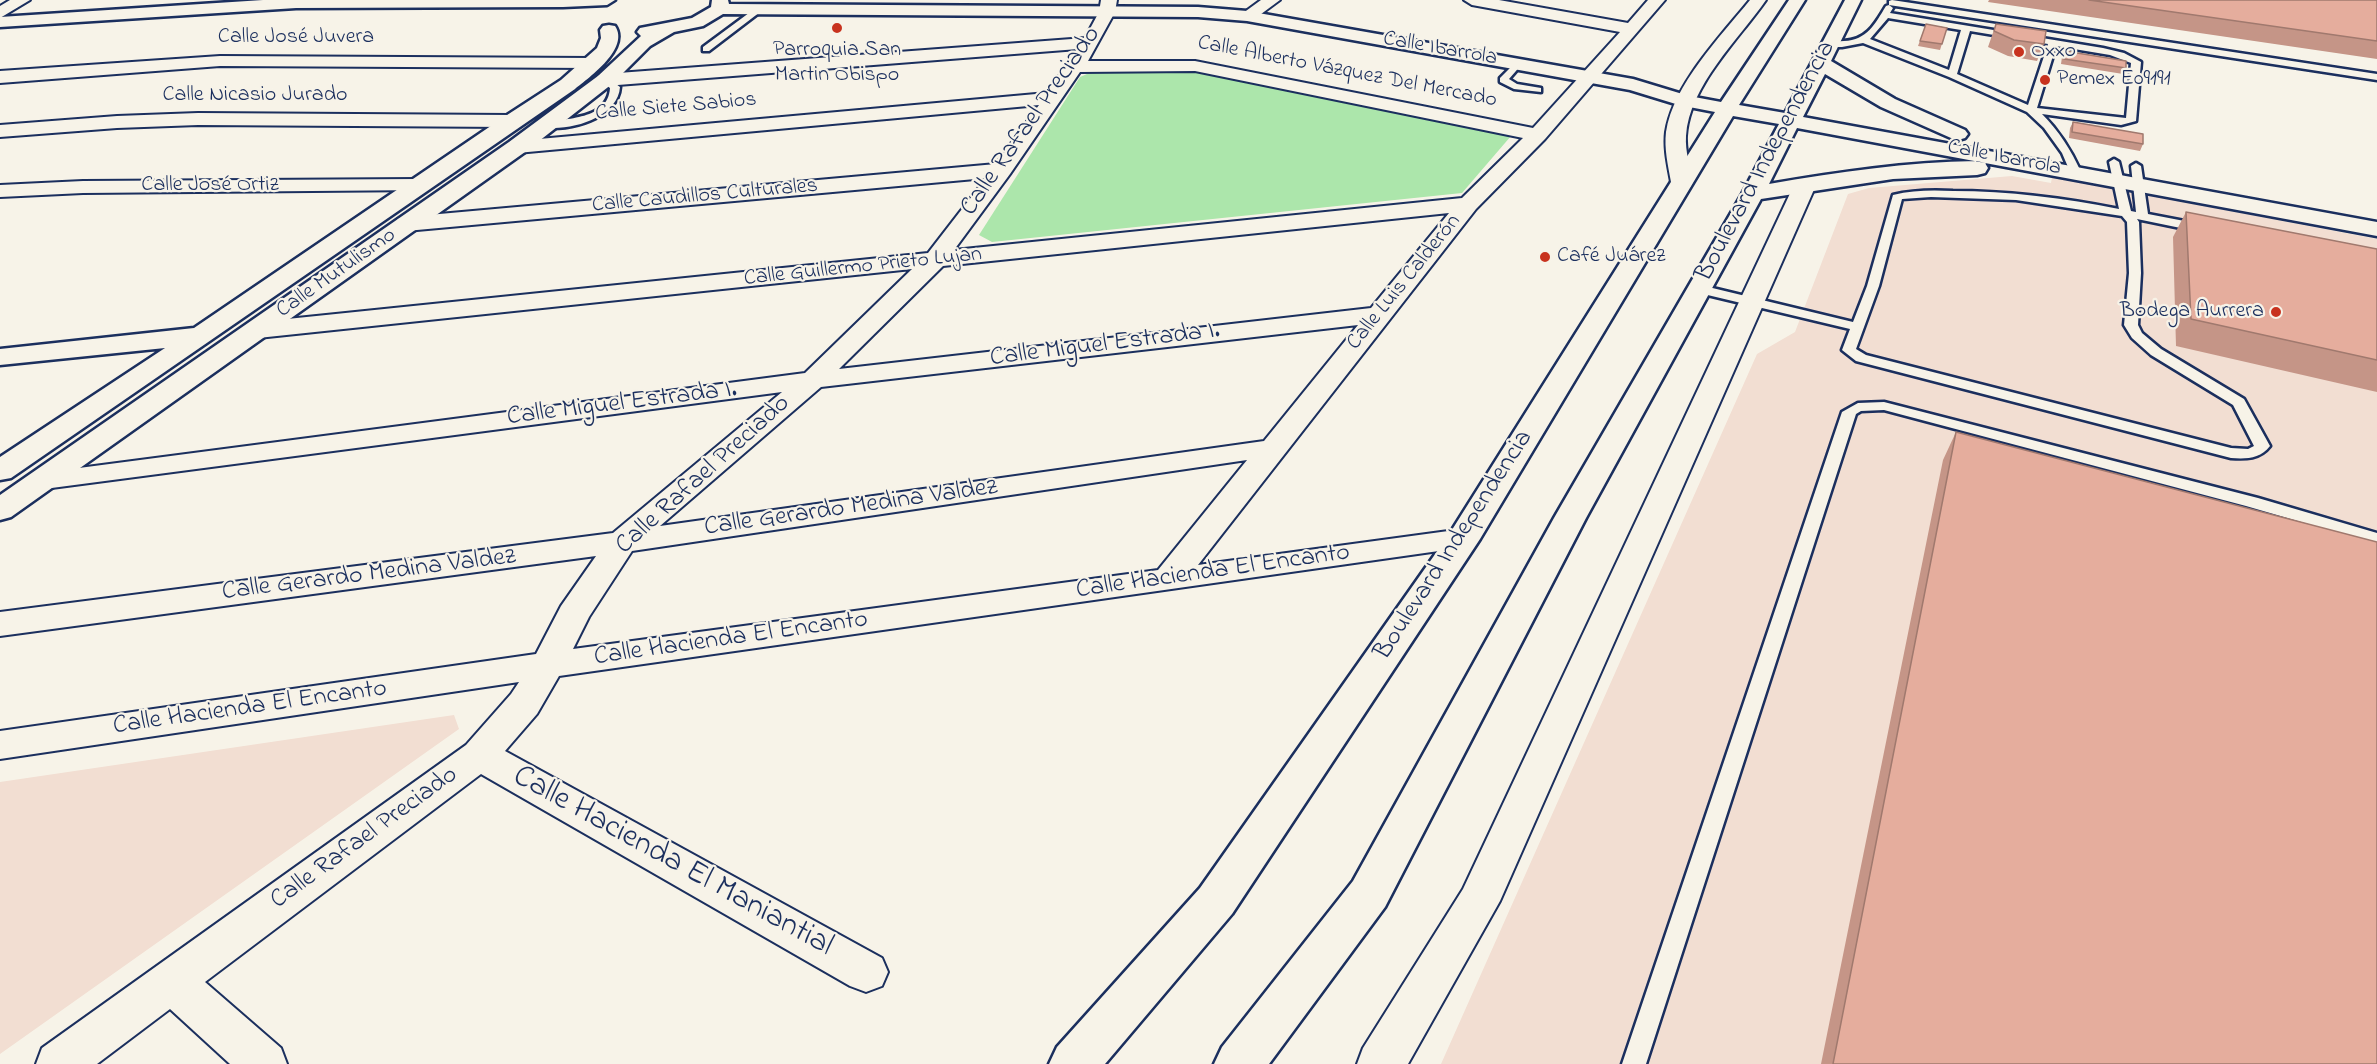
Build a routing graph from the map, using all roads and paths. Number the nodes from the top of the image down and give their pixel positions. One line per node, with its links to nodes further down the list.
1 (22, 0): 15 (street)
2 (607, 0): 13 (main road); 19 (main road)
3 (1272, 0): 17 (street)
4 (1472, 0): 22 (street)
5 (1657, 0): 22 (street, Calle Luis Calderón)
6 (1758, 0): 38 (street)
7 (1797, 0): 40 (main road, Boulevard Independencia)
8 (1853, 0): 27 (main road, Boulevard Independencia)
9 (1893, 1): 16 (lane); 36 (lane)
10 (366, 2): 13 (main road); 18 (main road)
11 (720, 4): 14 (main road, Calle Ibarrola); 21 (main road)
12 (1108, 6): 14 (main road, Calle Ibarrola); 17 (main road, Calle Ibarrola); 26 (street, Calle Rafael Preciado)
13 (448, 8): 19 (main road); 23 (main road)
14 (760, 9): 28 (lane)
15 (0, 13)
16 (1885, 15): 20 (lane); 24 (lane)
17 (1247, 16): 30 (main road, Calle Ibarrola)
18 (0, 22)
19 (594, 22): 21 (main road); 32 (main road, Calle Mutulismo)
20 (1966, 28): 25 (lane); 33 (lane)
21 (667, 29): 32 (main road, Calle Mutulismo)
22 (1632, 29): 35 (street, Calle Luis Calderón)
23 (0, 30)
24 (1866, 41): 27 (lane); 33 (lane)
25 (2053, 42): 41 (lane); 41 (lane)
26 (1091, 43): 31 (street, Calle Rafael Preciado); 32 (street, Calle José Juvera)
27 (1830, 44): 29 (main road, Boulevard Independencia)
28 (706, 49)
29 (1820, 63): 42 (main road, Boulevard Independencia); 45 (main road)
30 (1517, 64): 35 (main road, Calle Ibarrola); 37 (lane)
31 (1075, 67): 39 (street, Calle Rafael Preciado); 46 (street, Calle Alberto Vázquez Del Mercado)
32 (599, 72): 34 (street, Calle José Juvera); 43 (main road, Calle Mutulismo); 47 (main road, Calle Mutulismo)
33 (1953, 75): 41 (lane)
34 (0, 77)
35 (1588, 77): 38 (main road, Calle Ibarrola); 46 (street, Calle Luis Calderón)
36 (2377, 77)
37 (1538, 90)
38 (1689, 94): 40 (main road, Calle Ibarrola); 51 (street)
39 (1054, 98): 47 (street, Calle Siete Sabios); 49 (street, Calle Rafael Preciado)
40 (1732, 101): 42 (main road, Calle Ibarrola); 51 (main road, Boulevard Independencia)
41 (2031, 110): 48 (lane)
42 (1796, 112): 45 (main road, Calle Ibarrola); 48 (main road, Calle Ibarrola); 55 (main road, Boulevard Independencia)
43 (511, 121): 44 (street, Calle Nicasio Jurado); 52 (main road, Calle Mutulismo)
44 (0, 131)
45 (1958, 134): 48 (main road, Calle Ibarrola)
46 (1538, 135): 56 (street, Calle Luis Calderón)
47 (517, 147): 59 (main road, Calle Mutulismo)
48 (2067, 165): 50 (main road, Calle Ibarrola); 53 (main road)
49 (1003, 170): 59 (street, Calle Caudillos Culturales); 62 (street, Calle Rafael Preciado)
50 (2127, 174): 57 (main road, Calle Ibarrola); 58 (lane); 58 (lane); 60 (main road, Calle Ibarrola)
51 (1682, 182): 75 (main road, Boulevard Independencia)
52 (419, 185): 54 (street, Calle José Ortiz); 68 (main road, Calle Mutulismo)
53 (1804, 185): 55 (main road); 64 (street)
54 (0, 191)
55 (1753, 194): 63 (main road, Boulevard Independencia)
56 (1468, 204): 62 (street, Calle Guillermo Prieto Lujan); 65 (street, Calle Luis Calderón)
57 (2377, 211)
58 (2134, 218): 61 (lane); 66 (lane); 66 (lane)
59 (406, 224): 67 (main road, Calle Mutulismo)
60 (2377, 229)
61 (2210, 230)
62 (934, 261): 67 (street, Calle Guillermo Prieto Lujan); 70 (street, Calle Rafael Preciado)
63 (1702, 284): 64 (lane); 88 (main road, Boulevard Independencia)
64 (1754, 297): 66 (lane); 89 (street)
65 (1380, 315): 70 (street, Calle Miguel Estrada I.); 71 (street, Calle Luis Calderón)
66 (1860, 322)
67 (258, 330): 68 (main road); 73 (main road, Calle Mutulismo)
68 (202, 335): 69 (main road); 72 (main road, Calle Mutulismo)
69 (0, 357)
70 (813, 380): 73 (street, Calle Miguel Estrada I.); 77 (street, Calle Rafael Preciado)
71 (1273, 448): 77 (street, Calle Gerardo Medina Valdez); 78 (street, Calle Luis Calderón)
72 (0, 471)
73 (44, 480): 74 (main road, Calle Mutulismo)
74 (0, 510)
75 (1463, 538): 78 (street, Calle Hacienda El Encanto); 87 (main road, Boulevard Independencia)
76 (2377, 539): 90 (lane)
77 (622, 542): 79 (street, Calle Gerardo Medina Valdez); 80 (street, Calle Rafael Preciado)
78 (1168, 580): 80 (street, Calle Hacienda El Encanto)
79 (0, 624)
80 (548, 665): 81 (street, Calle Hacienda El Encanto); 82 (street, Calle Rafael Preciado)
81 (0, 745)
82 (478, 755): 83 (street, Calle Hacienda El Maniantial); 84 (street, Calle Rafael Preciado)
83 (866, 972)
84 (171, 981): 85 (street, Calle Rafael Preciado); 86 (street)
85 (59, 1064)
86 (264, 1064)
87 (1074, 1064)
88 (1239, 1064)
89 (1380, 1064)
90 (1634, 1064)

